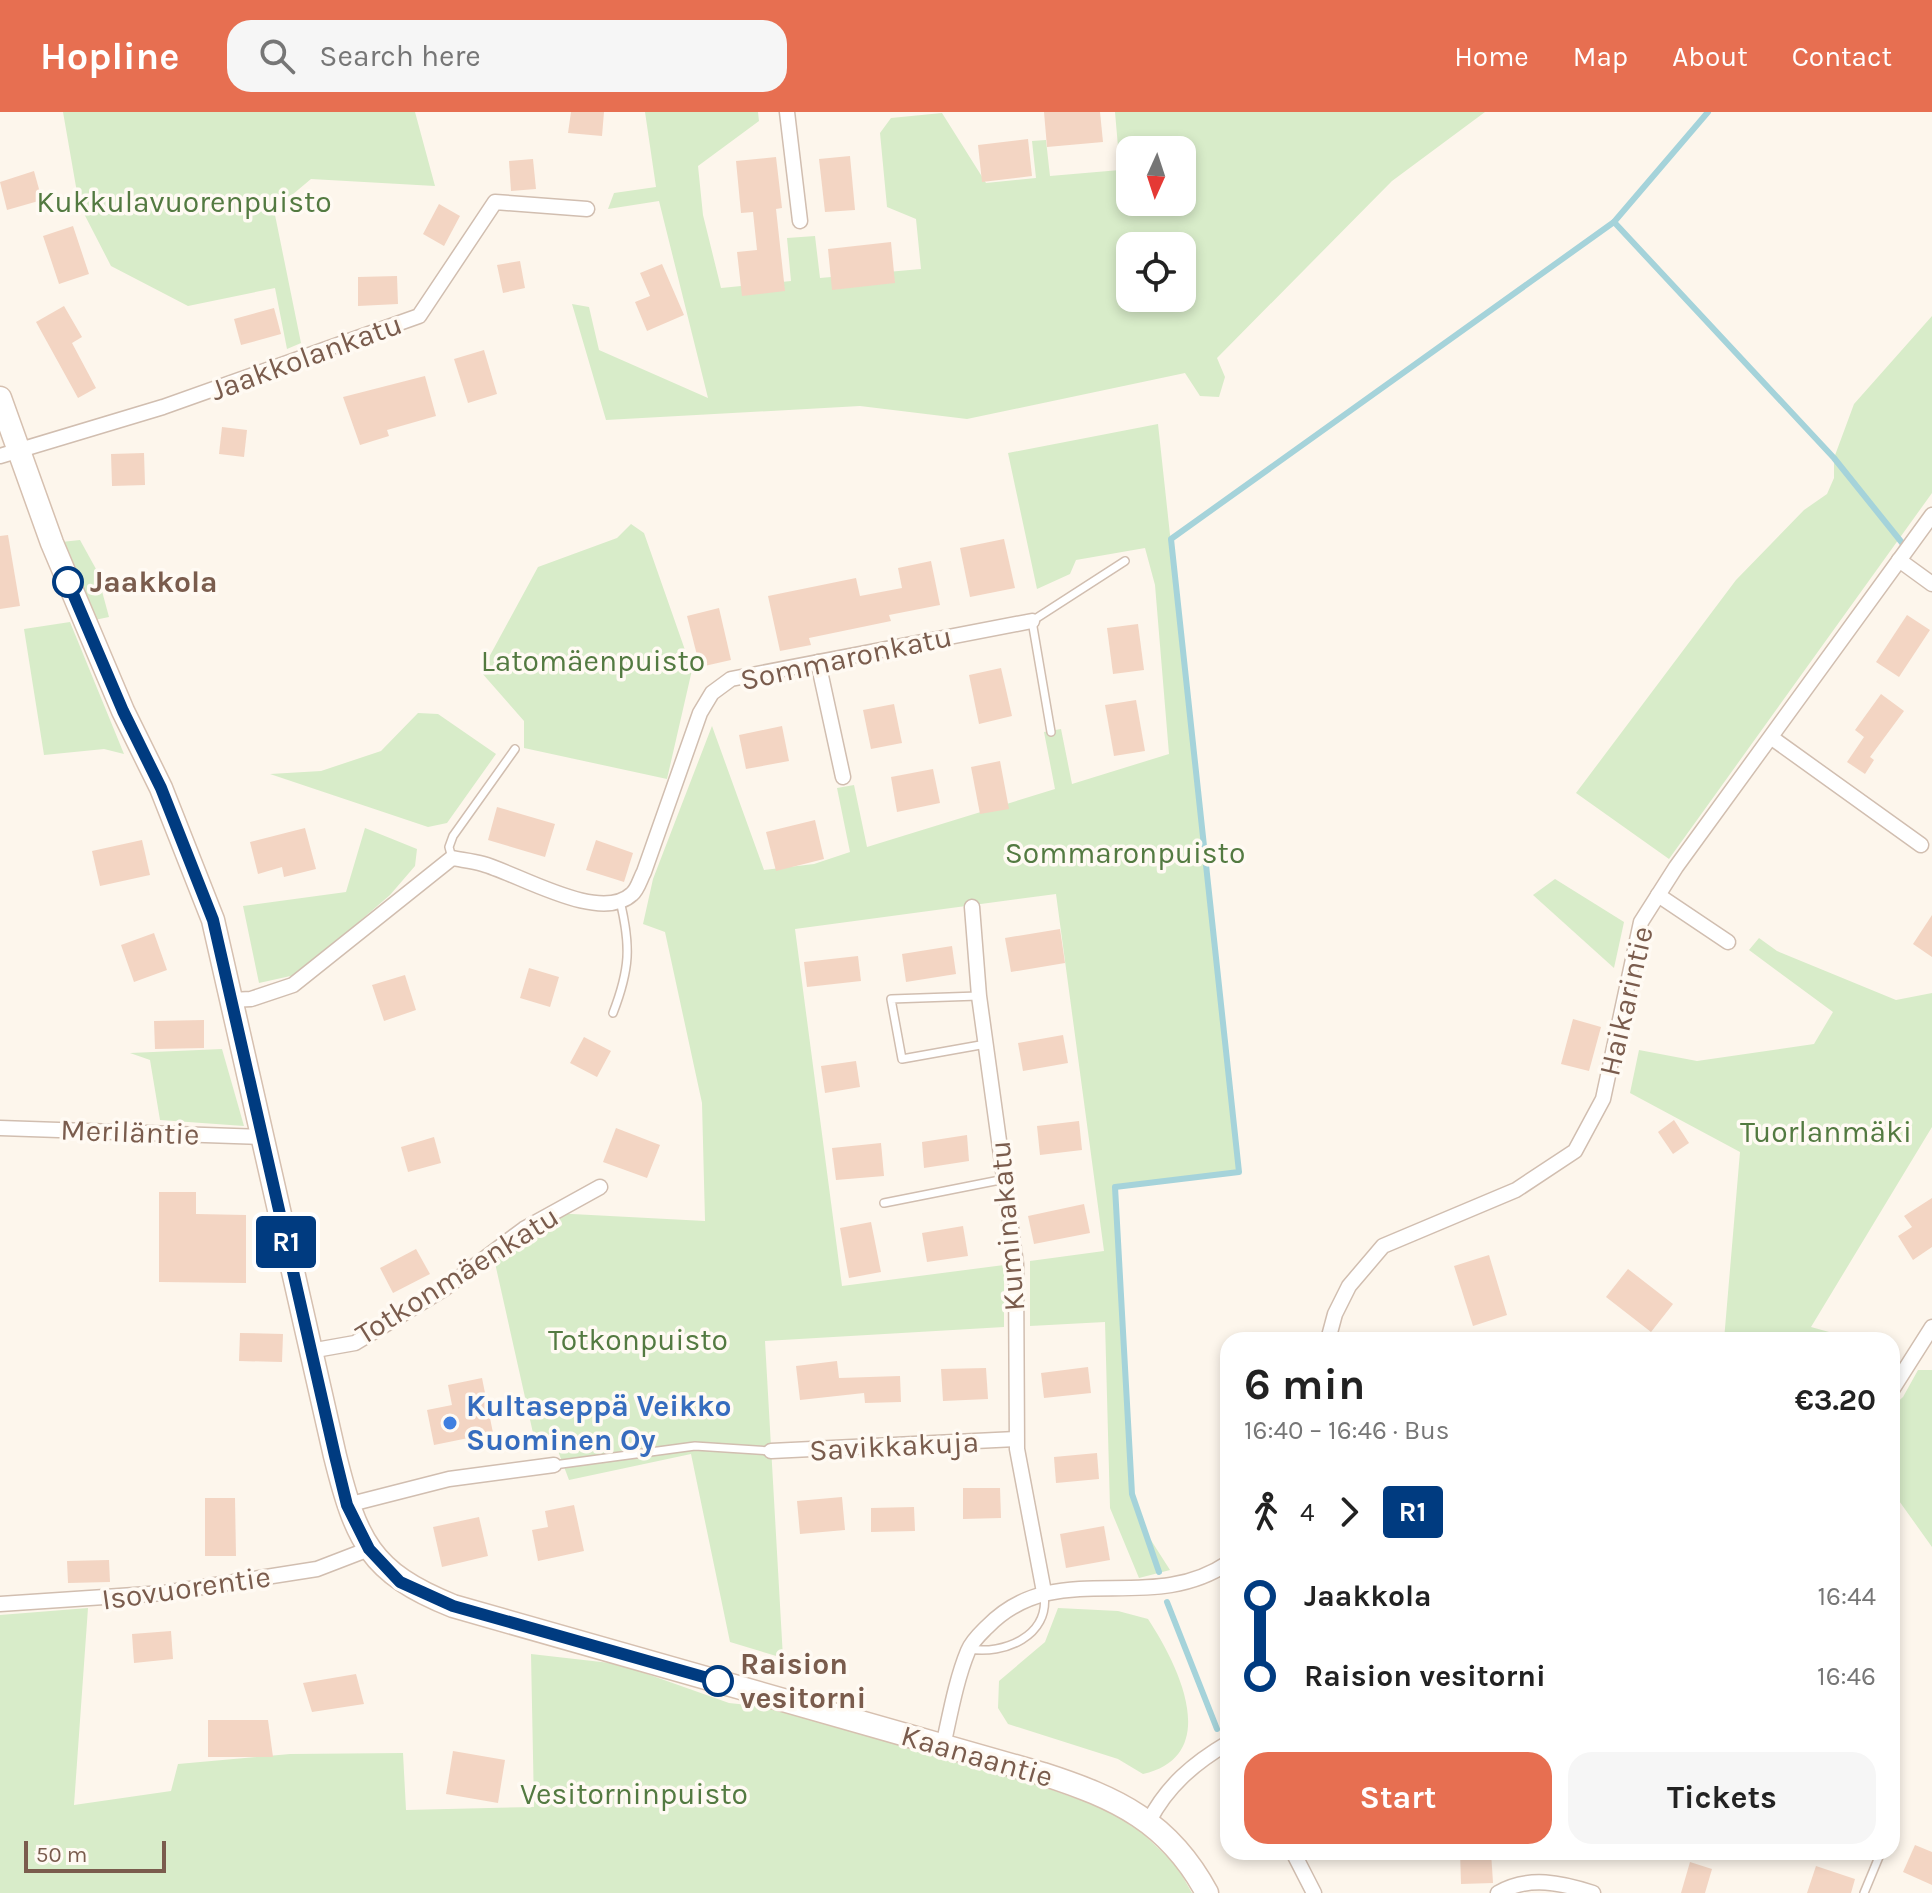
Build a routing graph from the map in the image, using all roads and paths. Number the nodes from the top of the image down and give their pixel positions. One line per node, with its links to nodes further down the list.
1 (787, 112): 3 (street)
2 (587, 209): 5 (street, Jaakkolankatu)
3 (800, 221)
4 (0, 398): 5 (street, Kaanaantie)
5 (10, 454): 23 (street, Kaanaantie)
6 (1932, 515): 7 (street, Haikarintie)
7 (1899, 560): 9 (street); 13 (street, Haikarintie)
8 (1125, 561): 10 (lane)
9 (1932, 584)
10 (1032, 621): 11 (street, Sommaronkatu); 12 (lane)
11 (818, 662): 15 (street); 19 (street, Sommaronkatu)
12 (1051, 732)
13 (1772, 738): 16 (street); 18 (street, Haikarintie)
14 (515, 749): 17 (lane)
15 (843, 777)
16 (1921, 845)
17 (452, 858): 19 (street); 23 (street)
18 (1658, 895): 21 (street); 32 (street, Haikarintie)
19 (620, 901): 24 (lane)
20 (972, 907): 22 (street, Kuminakatu)
21 (1728, 942)
22 (979, 996): 25 (street, Kuminakatu); 25 (lane)
23 (231, 1000): 27 (street, Kaanaantie)
24 (613, 1013)
25 (986, 1044): 28 (street, Kuminakatu)
26 (0, 1128): 27 (street, Meriläntie)
27 (260, 1137): 33 (street, Kaanaantie)
28 (1005, 1179): 30 (lane); 35 (street, Kuminakatu)
29 (600, 1187): 33 (street, Totkonmäenkatu)
30 (884, 1203)
31 (1932, 1327): 34 (street)
32 (1330, 1332)
33 (310, 1351): 38 (street, Kaanaantie)
34 (1900, 1377)
35 (1016, 1439): 36 (street, Savikkakuja); 41 (street, Kuminakatu)
36 (771, 1451): 37 (lane)
37 (554, 1465): 38 (street)
38 (347, 1505): 39 (street, Kaanaantie)
39 (369, 1549): 42 (street, Isovuorentie); 44 (street, Kaanaantie)
40 (1220, 1568): 41 (street)
41 (1044, 1592): 43 (street); 43 (lane)
42 (0, 1604)
43 (969, 1649): 44 (street)
44 (943, 1746): 46 (street, Kaanaantie)
45 (1220, 1748): 46 (street)
46 (1149, 1821): 49 (street, Kaanaantie)
47 (1297, 1860): 50 (street)
48 (1878, 1860): 53 (lane)
49 (1207, 1893)
50 (1314, 1893)
51 (1498, 1893): 52 (street)
52 (1593, 1893)
53 (1864, 1893)

